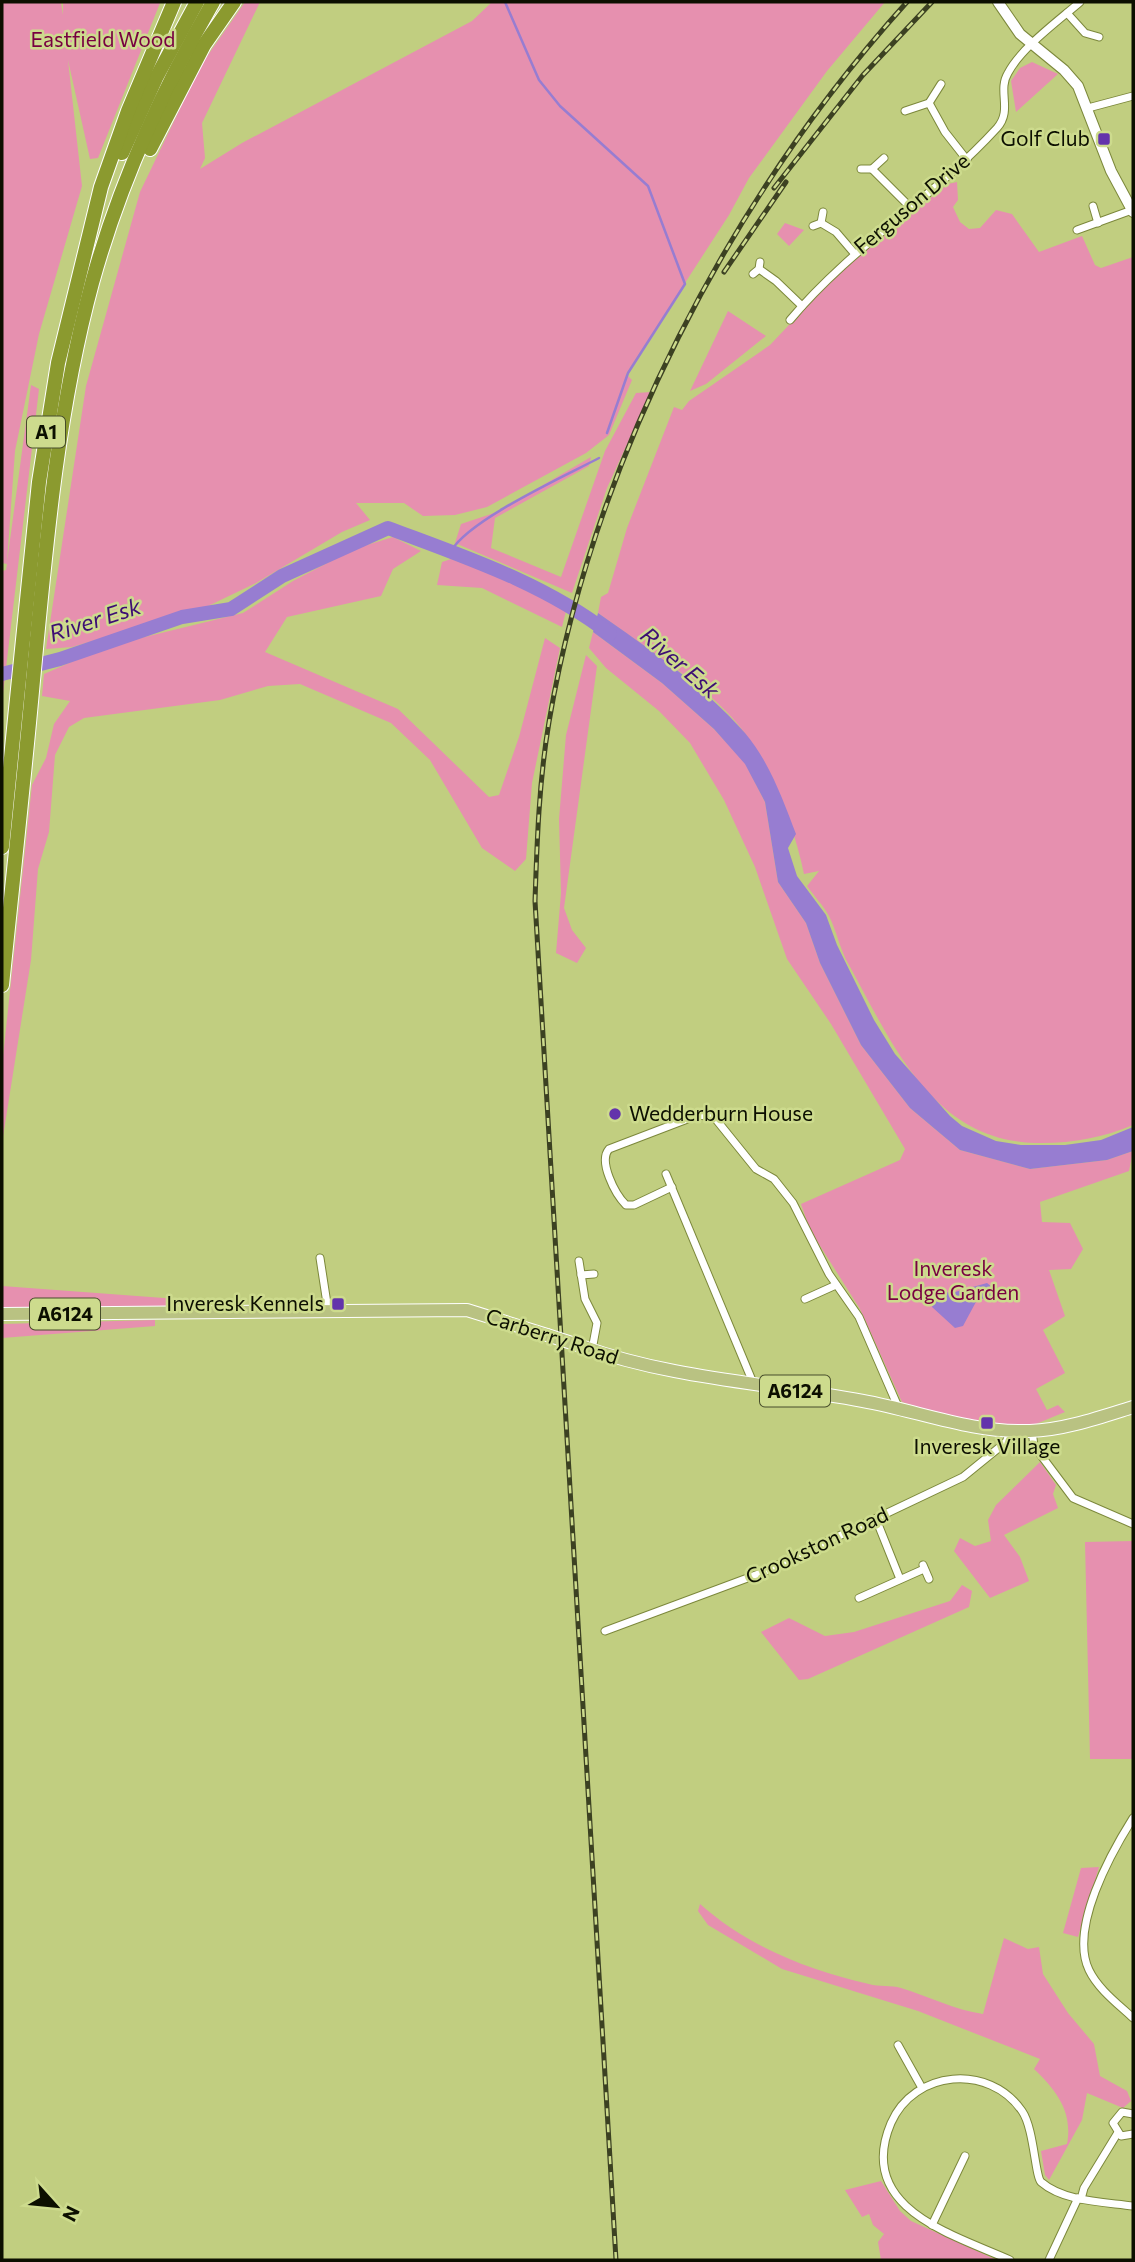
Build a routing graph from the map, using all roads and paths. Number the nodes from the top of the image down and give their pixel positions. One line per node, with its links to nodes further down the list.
1 (174, 2): 26 (highway, A1)
2 (197, 2): 26 (highway, A1)
3 (213, 2): 28 (highway, A1)
4 (234, 2): 28 (highway, A1)
5 (998, 2): 9 (main road)
6 (1080, 2): 7 (street, Ferguson Drive)
7 (1067, 13): 8 (street); 9 (street, Ferguson Drive)
8 (1099, 37)
9 (1033, 45): 13 (main road); 16 (street, Ferguson Drive)
10 (941, 84): 12 (street)
11 (1133, 96): 13 (street)
12 (929, 103): 14 (street); 16 (street)
13 (1088, 108): 21 (main road)
14 (905, 111)
15 (884, 158): 18 (street)
16 (967, 160): 20 (street, Ferguson Drive)
17 (861, 169): 18 (street)
18 (872, 169): 20 (street)
19 (1093, 206): 23 (street)
20 (912, 209): 25 (street, Ferguson Drive)
21 (1133, 211): 23 (street)
22 (823, 212): 25 (street)
23 (1098, 223): 24 (street)
24 (1077, 230)
25 (854, 253): 29 (street, Ferguson Drive)
26 (83, 263): 31 (highway, A1)
27 (757, 268): 29 (street)
28 (86, 306): 31 (highway, A1)
29 (802, 306): 30 (street, Ferguson Drive)
30 (790, 320)
31 (33, 607): 32 (highway, A1)
32 (21, 732): 33 (highway, A1); 34 (highway, A1)
33 (2, 847)
34 (2, 985)
35 (666, 1174): 36 (street)
36 (672, 1188): 41 (street); 46 (street)
37 (320, 1258): 43 (street)
38 (579, 1261): 40 (street)
39 (594, 1274): 40 (street)
40 (581, 1275): 45 (street)
41 (836, 1285): 42 (street); 48 (street)
42 (805, 1299)
43 (328, 1310): 44 (main road, Carberry Road / A6124); 45 (main road, Carberry Road / A6124, bridge)
44 (2, 1314)
45 (586, 1348): 46 (main road, Carberry Road / A6124)
46 (754, 1386): 48 (main road, Carberry Road / A6124)
47 (1133, 1407): 50 (main road, A6124)
48 (899, 1409): 49 (main road, Carberry Road / A6124)
49 (1011, 1431): 50 (main road, A6124); 51 (street, Crookston Road)
50 (1032, 1431): 52 (street)
51 (876, 1519): 53 (street); 56 (street, Crookston Road)
52 (1133, 1524)
53 (900, 1579): 54 (street); 55 (street)
54 (929, 1579)
55 (859, 1598)
56 (605, 1630)
57 (1132, 1821): 58 (street)
58 (1133, 2018)
59 (898, 2045): 60 (street)
60 (922, 2088): 65 (street); 67 (street)
61 (1133, 2114): 62 (street)
62 (1117, 2134): 63 (street); 65 (street)
63 (1133, 2134)
64 (965, 2157): 67 (street)
65 (1079, 2199): 66 (street); 69 (street)
66 (1133, 2206)
67 (932, 2225): 68 (street)
68 (1010, 2260)
69 (1049, 2260)

